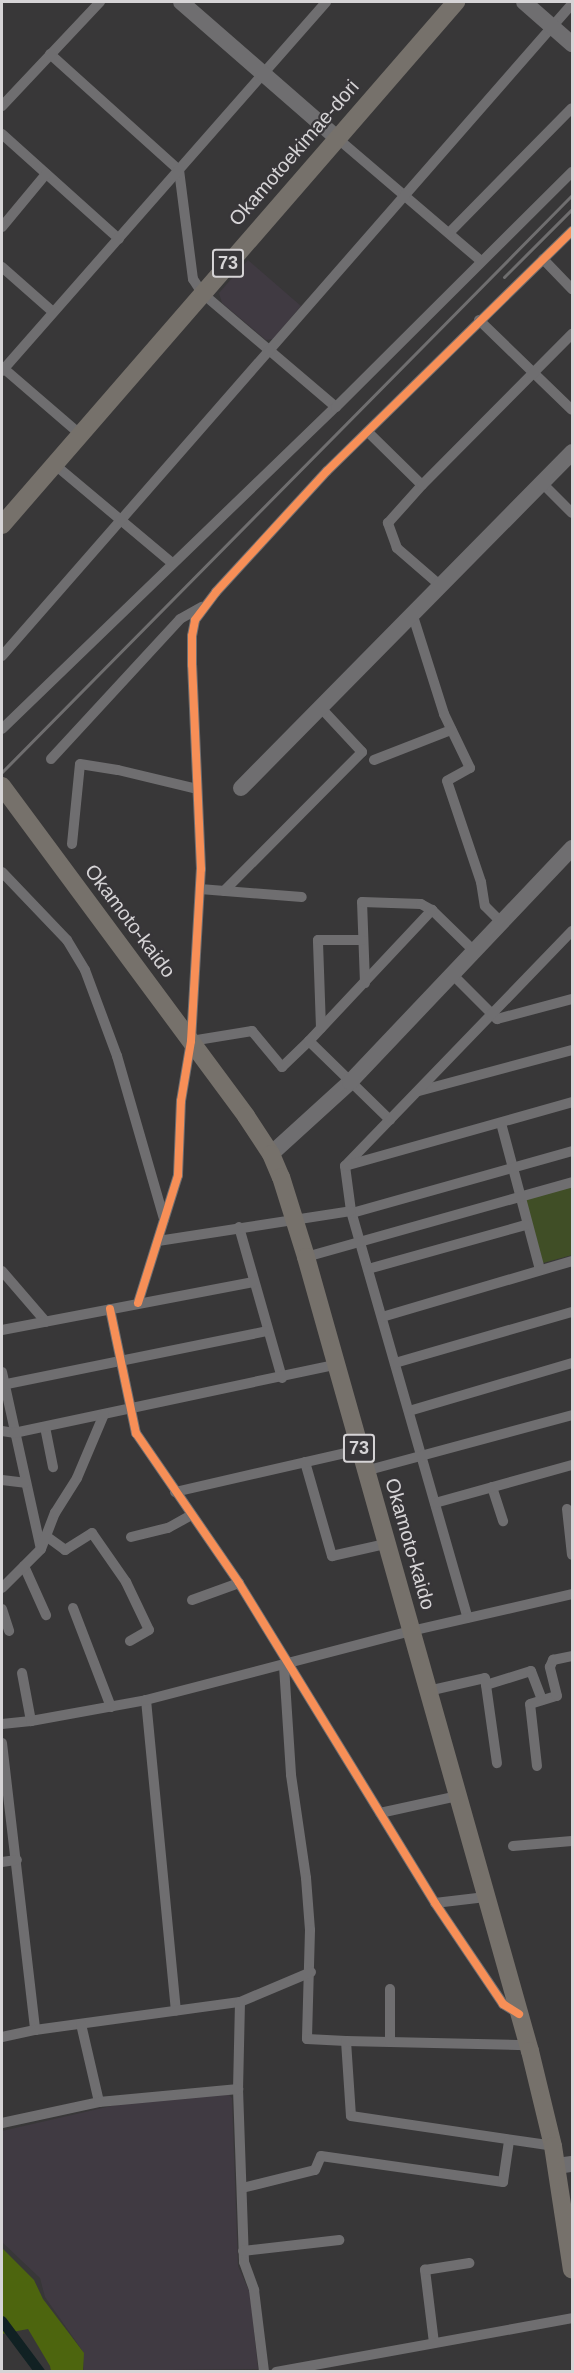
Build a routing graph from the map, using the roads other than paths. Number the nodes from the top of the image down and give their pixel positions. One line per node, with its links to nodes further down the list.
1 (100, 2): 9 (street)
2 (181, 2): 10 (street)
3 (326, 2): 10 (street)
4 (456, 2): 14 (main road, Okamotoekimae-dori / 73)
5 (524, 2): 7 (street)
6 (573, 4): 7 (street)
7 (553, 27): 8 (street); 18 (street)
8 (573, 44)
9 (50, 54): 11 (street); 15 (street)
10 (263, 73): 14 (street); 15 (street)
11 (2, 106)
12 (573, 108): 21 (street)
13 (2, 134): 17 (street)
14 (338, 138): 18 (street); 27 (main road, Okamotoekimae-dori / 73)
15 (179, 170): 22 (street); 27 (street)
16 (573, 172): 24 (street)
17 (46, 174): 19 (street); 22 (street)
18 (405, 195): 21 (street); 31 (street)
19 (2, 227)
20 (573, 231): 23 (street)
21 (448, 233): 24 (street)
22 (119, 239): 28 (street)
23 (543, 259): 26 (street); 29 (street)
24 (481, 261): 34 (street)
25 (2, 267): 28 (street)
26 (573, 289)
27 (202, 293): 31 (street); 37 (main road, Okamotoekimae-dori / 73)
28 (53, 312): 32 (street)
29 (479, 320): 33 (street); 36 (street)
30 (573, 334): 33 (street)
31 (270, 351): 34 (street); 43 (street)
32 (2, 369): 37 (street)
33 (534, 374): 35 (street); 41 (street)
34 (336, 407): 45 (street)
35 (573, 410)
36 (369, 433): 41 (street); 47 (street)
37 (80, 434): 39 (main road, Okamotoekimae-dori / 73)
38 (573, 452): 40 (street)
39 (54, 464): 43 (street); 44 (main road, Okamotoekimae-dori / 73)
40 (543, 484): 42 (street); 46 (street)
41 (422, 485): 46 (street)
42 (573, 513)
43 (121, 522): 45 (street); 49 (street)
44 (2, 525)
45 (173, 564): 51 (street)
46 (442, 587): 48 (street)
47 (204, 607): 53 (street); 56 (street)
48 (412, 613): 50 (street); 52 (street)
49 (2, 656)
50 (320, 707): 55 (street); 62 (street)
51 (2, 729)
52 (451, 730): 54 (street); 65 (street)
53 (51, 759)
54 (374, 760)
55 (241, 788)
56 (197, 789): 58 (street); 61 (street)
57 (7, 793): 74 (main road, Okamoto-kaido / 73)
58 (72, 844)
59 (573, 849): 65 (street)
60 (2, 872): 90 (street)
61 (200, 890): 62 (street); 74 (street)
62 (224, 891): 63 (street)
63 (302, 897)
64 (432, 910): 67 (street); 68 (street); 70 (street)
65 (502, 923): 68 (street)
66 (573, 931): 72 (street)
67 (362, 940): 70 (street); 73 (street)
68 (474, 952): 69 (street)
69 (452, 974): 72 (street); 77 (street)
70 (365, 983): 73 (street)
71 (573, 999): 72 (street)
72 (491, 1016): 78 (street)
73 (321, 1028): 75 (street)
74 (191, 1041): 75 (street); 83 (main road, Okamoto-kaido / 73); 90 (street)
75 (309, 1041): 77 (street)
76 (573, 1050): 78 (street)
77 (350, 1082): 80 (street); 83 (street)
78 (419, 1091): 80 (street)
79 (573, 1102): 81 (street)
80 (390, 1120): 84 (street)
81 (501, 1123): 84 (street); 85 (street)
82 (573, 1151): 85 (street)
83 (271, 1154): 89 (main road, Okamoto-kaido / 73)
84 (345, 1166): 88 (street)
85 (512, 1168): 87 (street); 88 (street)
86 (573, 1182): 87 (street)
87 (519, 1198): 91 (street); 93 (street)
88 (352, 1212): 89 (street); 93 (street)
89 (294, 1218): 92 (street); 95 (main road, Okamoto-kaido / 73)
90 (164, 1219): 94 (street)
91 (526, 1225): 97 (street); 98 (street)
92 (239, 1227): 94 (street); 100 (street)
93 (360, 1240): 95 (street); 97 (street)
94 (158, 1241): 101 (street)
95 (306, 1257): 111 (main road, Okamoto-kaido / 73)
96 (573, 1261): 98 (street)
97 (368, 1269): 104 (street)
98 (540, 1270): 104 (street)
99 (2, 1271): 105 (street)
100 (253, 1282): 101 (street); 107 (street)
101 (138, 1303): 102 (street)
102 (110, 1309): 105 (street); 108 (street)
103 (573, 1312): 109 (street)
104 (382, 1317): 109 (street)
105 (46, 1322): 106 (street)
106 (2, 1330)
107 (267, 1331): 108 (street); 113 (street)
108 (122, 1362): 114 (street); 115 (street)
109 (395, 1363): 116 (street)
110 (573, 1363): 116 (street)
111 (335, 1365): 113 (street); 122 (main road, Okamoto-kaido / 73)
112 (2, 1372): 114 (street)
113 (282, 1378): 115 (street)
114 (3, 1386): 121 (street)
115 (132, 1408): 117 (street); 131 (street)
116 (408, 1411): 123 (street)
117 (105, 1414): 119 (street); 136 (street)
118 (573, 1415): 123 (street)
119 (45, 1427): 121 (street); 126 (street)
120 (2, 1431): 121 (street)
121 (14, 1433): 129 (street)
122 (359, 1450): 124 (street); 127 (main road, Okamoto-kaido / 73)
123 (422, 1456): 127 (street); 132 (street)
124 (305, 1462): 131 (street); 138 (street)
125 (573, 1465): 130 (street)
126 (53, 1467)
127 (365, 1471): 138 (main road, Okamoto-kaido / 73)
128 (2, 1480): 129 (street)
129 (25, 1483): 139 (street)
130 (492, 1487): 132 (street); 135 (street)
131 (175, 1492): 134 (street)
132 (435, 1503): 149 (street)
133 (567, 1509): 140 (street)
134 (191, 1515): 137 (street); 142 (street)
135 (503, 1521)
136 (46, 1536): 139 (street); 152 (street)
137 (131, 1537)
138 (386, 1544): 151 (main road, Okamoto-kaido / 73)
139 (41, 1549): 141 (street)
140 (573, 1555)
141 (24, 1566): 143 (street); 148 (street)
142 (239, 1583): 145 (street); 154 (street)
143 (2, 1588)
144 (573, 1594): 149 (street)
145 (192, 1600)
146 (73, 1608): 160 (street)
147 (2, 1609): 150 (street)
148 (46, 1615)
149 (468, 1618): 151 (street)
150 (9, 1631)
151 (411, 1631): 154 (street); 157 (main road, Okamoto-kaido / 73)
152 (130, 1641)
153 (573, 1656): 159 (street)
154 (287, 1665): 158 (street); 168 (street); 175 (street)
155 (22, 1672): 161 (street)
156 (486, 1685): 157 (street); 159 (street); 164 (street)
157 (428, 1691): 166 (main road, Okamoto-kaido / 73)
158 (146, 1700): 160 (street); 178 (street)
159 (542, 1700): 165 (street)
160 (111, 1707): 161 (street)
161 (31, 1721): 162 (street)
162 (2, 1724)
163 (2, 1743): 167 (street)
164 (497, 1763)
165 (537, 1766)
166 (458, 1797): 168 (street); 173 (main road, Okamoto-kaido / 73)
167 (6, 1805): 171 (street)
168 (380, 1813): 174 (street)
169 (573, 1841): 170 (street)
170 (513, 1846)
171 (17, 1860): 172 (street); 181 (street)
172 (2, 1862)
173 (486, 1897): 174 (street); 179 (main road, Okamoto-kaido / 73)
174 (435, 1903): 179 (street)
175 (311, 1972): 177 (street); 183 (street)
176 (390, 1989): 184 (street)
177 (240, 2002): 178 (street); 186 (street)
178 (176, 2011): 180 (street)
179 (519, 2014): 185 (main road, Okamoto-kaido / 73)
180 (81, 2024): 181 (street); 187 (street)
181 (35, 2030): 182 (street)
182 (2, 2037)
183 (346, 2041): 184 (street); 189 (street)
184 (390, 2042): 185 (street)
185 (528, 2045): 190 (main road, Okamoto-kaido / 73)
186 (238, 2089): 187 (street); 192 (street)
187 (99, 2102): 188 (street)
188 (2, 2123)
189 (509, 2141): 190 (street); 192 (street)
190 (553, 2146): 191 (main road, Okamoto-kaido / 73)
191 (565, 2165): 196 (main road, Okamoto-kaido / 73)
192 (242, 2188): 194 (street)
193 (339, 2240): 194 (street)
194 (243, 2251): 199 (street)
195 (469, 2263): 198 (street)
196 (573, 2270)
197 (573, 2318): 198 (street)
198 (434, 2343): 200 (street)
199 (264, 2372)
200 (276, 2372)

